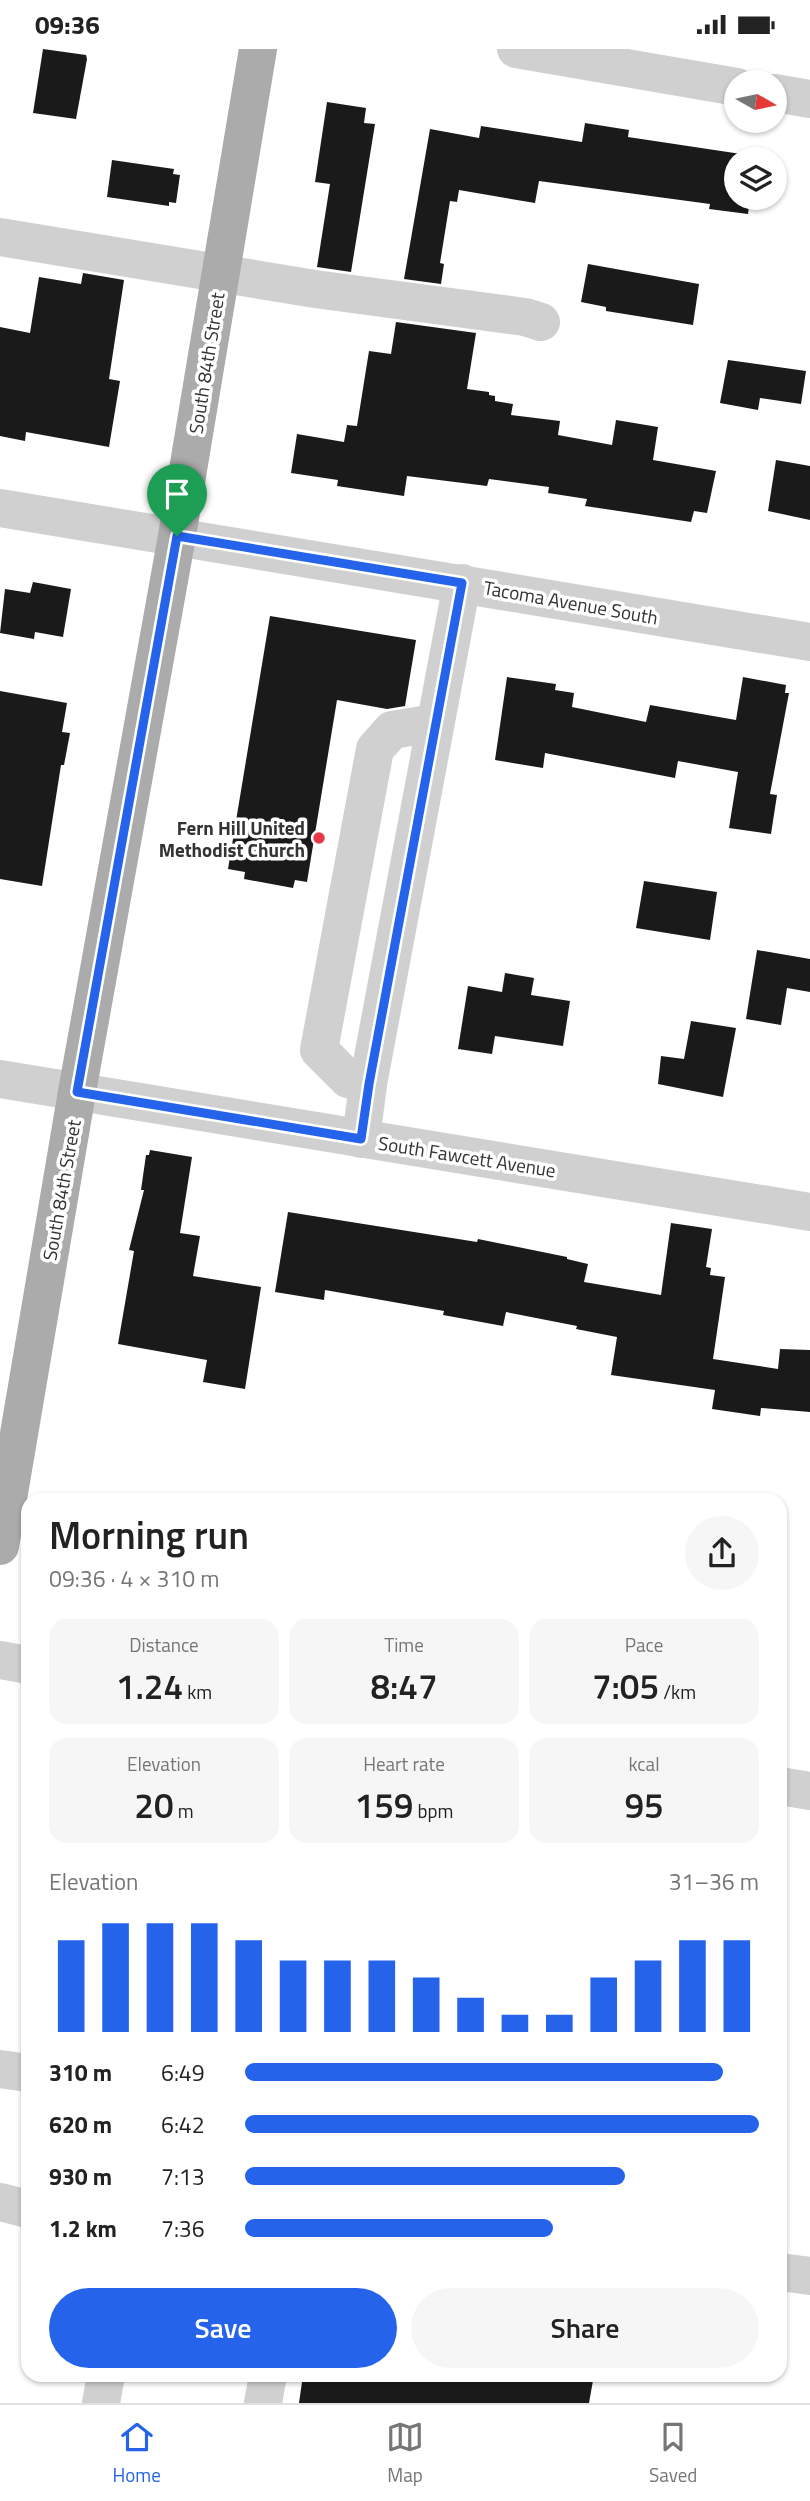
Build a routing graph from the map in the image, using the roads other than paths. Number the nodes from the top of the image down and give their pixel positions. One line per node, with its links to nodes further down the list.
1 (258, 49): 7 (main road, South 84th Street)
2 (516, 49): 3 (street)
3 (724, 85)
4 (788, 95): 5 (street)
5 (810, 99)
6 (0, 237): 7 (street)
7 (220, 274): 8 (street); 10 (main road, South 84th Street)
8 (541, 322)
9 (0, 507): 10 (street, Tacoma Avenue South)
10 (177, 536): 11 (street, Tacoma Avenue South); 16 (main road, South 84th Street)
11 (462, 583): 12 (street, Tacoma Avenue South); 13 (street)
12 (810, 642)
13 (435, 723): 15 (street); 15 (street)
14 (0, 1079): 16 (street, South Fawcett Avenue)
15 (369, 1084): 17 (street)
16 (77, 1092): 17 (street, South Fawcett Avenue); 19 (main road, South 84th Street)
17 (361, 1139): 18 (street, South Fawcett Avenue)
18 (810, 1212)
19 (0, 1546)
20 (0, 1660): 21 (street)
21 (21, 1664)
22 (787, 1787): 23 (street)
23 (810, 1791)
24 (0, 2069): 25 (street)
25 (21, 2072)
26 (0, 2203): 27 (street)
27 (21, 2208)
28 (787, 2273): 29 (street)
29 (810, 2276)
30 (105, 2382): 32 (street)
31 (267, 2382): 33 (street)
32 (101, 2403)
33 (263, 2403)

